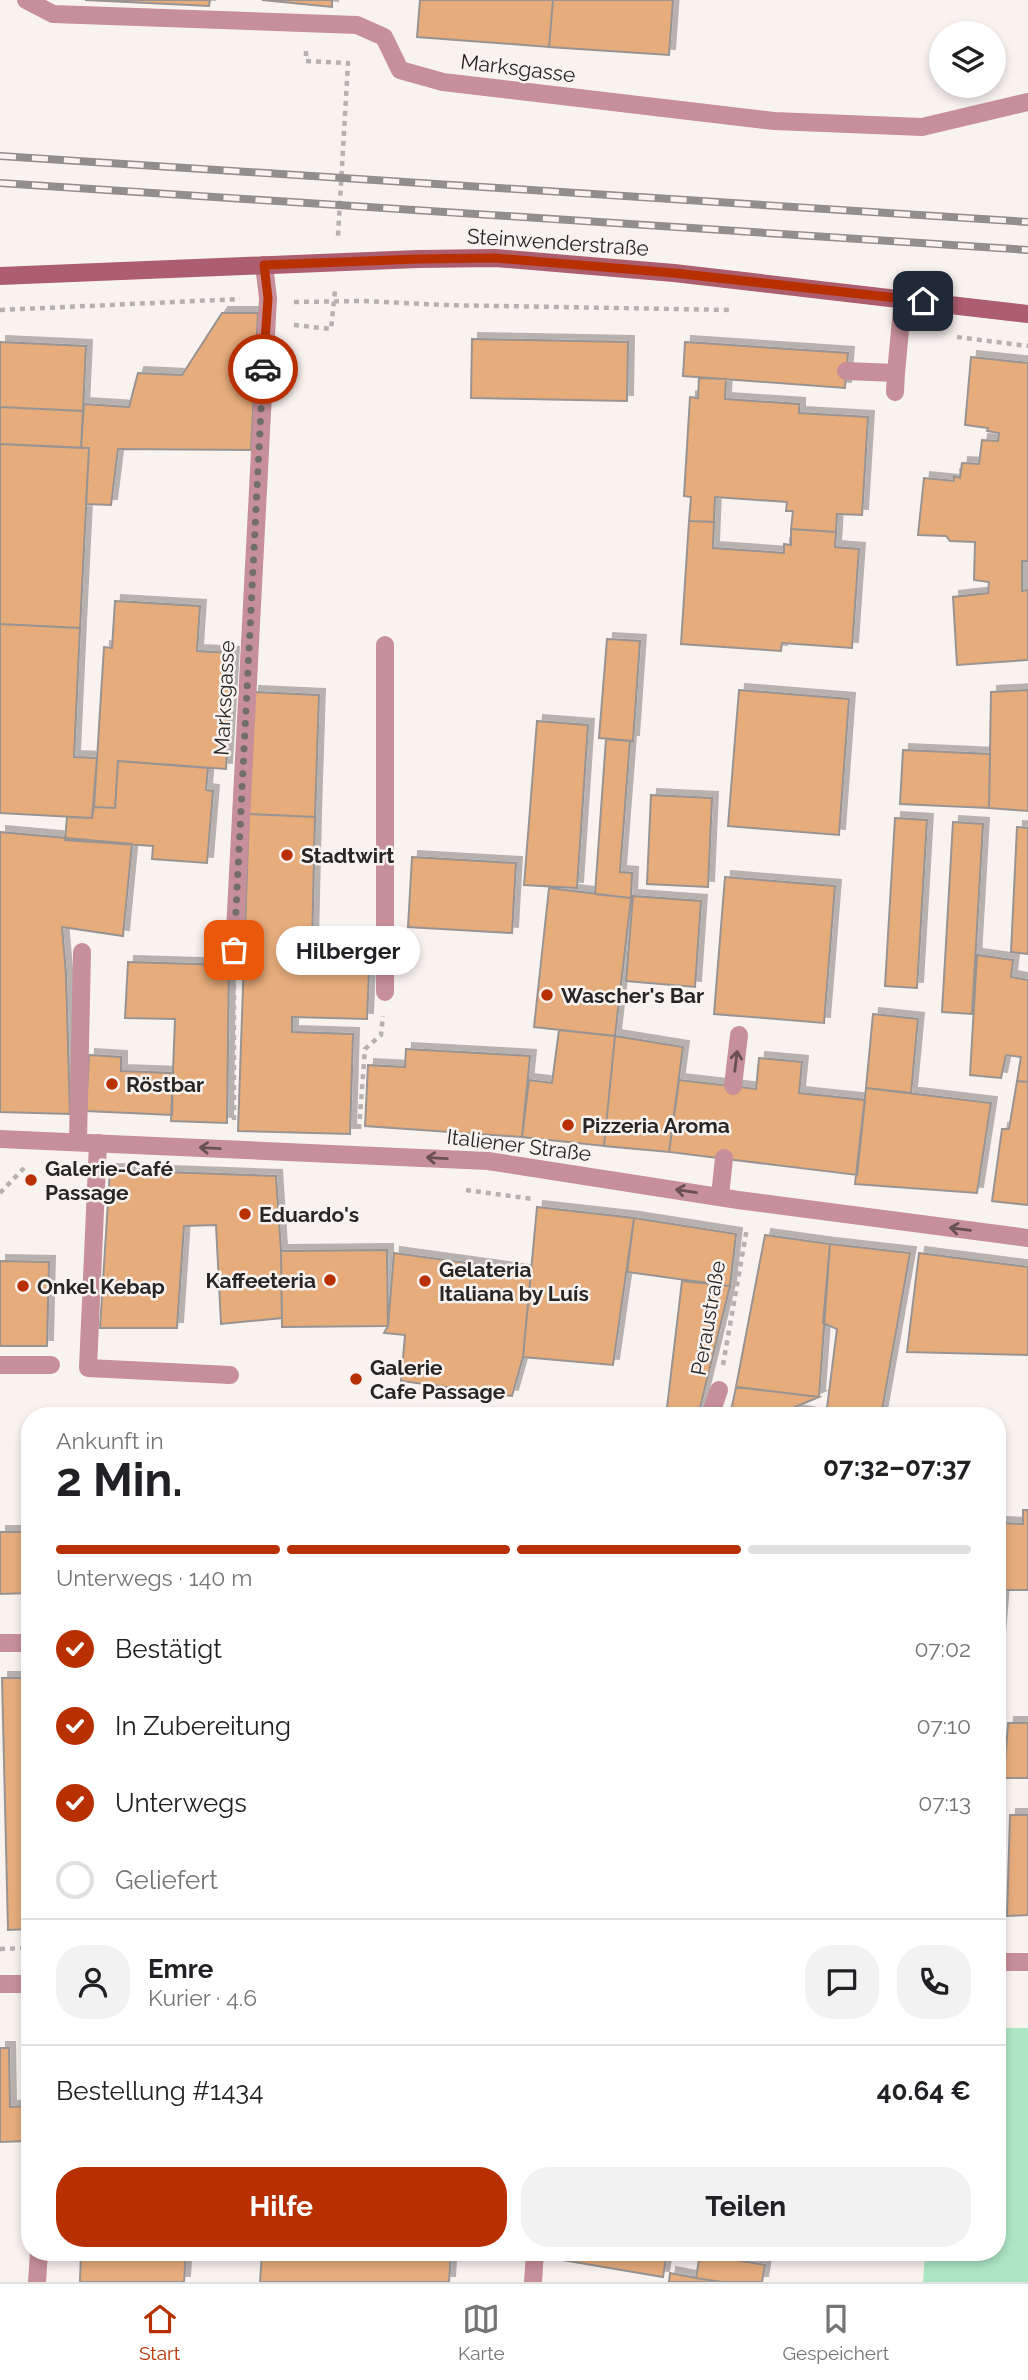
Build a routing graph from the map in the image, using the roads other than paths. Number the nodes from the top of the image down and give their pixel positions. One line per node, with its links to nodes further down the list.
1 (26, 0): 2 (street, Marksgasse)
2 (1028, 102)
3 (264, 265): 4 (main road, Steinwenderstraße); 5 (main road, Steinwenderstraße); 11 (street, Marksgasse)
4 (0, 276)
5 (903, 298): 6 (main road, Steinwenderstraße); 8 (street)
6 (1028, 314)
7 (846, 371): 8 (street)
8 (896, 373): 9 (street)
9 (895, 392)
10 (385, 645): 13 (street)
11 (234, 950)
12 (82, 952): 17 (street)
13 (384, 992)
14 (739, 1035): 15 (street, one-way to 14)
15 (733, 1086)
16 (0, 1139): 17 (street, Italiener Straße)
17 (78, 1141): 18 (street, Italiener Straße)
18 (98, 1143): 20 (street, Italiener Straße, one-way to 18); 24 (street)
19 (724, 1158): 20 (street)
20 (720, 1196): 21 (street, Italiener Straße, one-way to 20)
21 (1028, 1238)
22 (0, 1365): 23 (street)
23 (51, 1365)
24 (230, 1375)
25 (719, 1390): 26 (street, Peraustraße)
26 (713, 1407)
27 (0, 1643): 28 (street)
28 (21, 1643)
29 (1006, 1962): 30 (street)
30 (1028, 1962)
31 (0, 1984): 32 (street)
32 (21, 1984)
33 (38, 2261): 35 (street)
34 (534, 2261): 36 (street)
35 (37, 2282)
36 (533, 2282)

